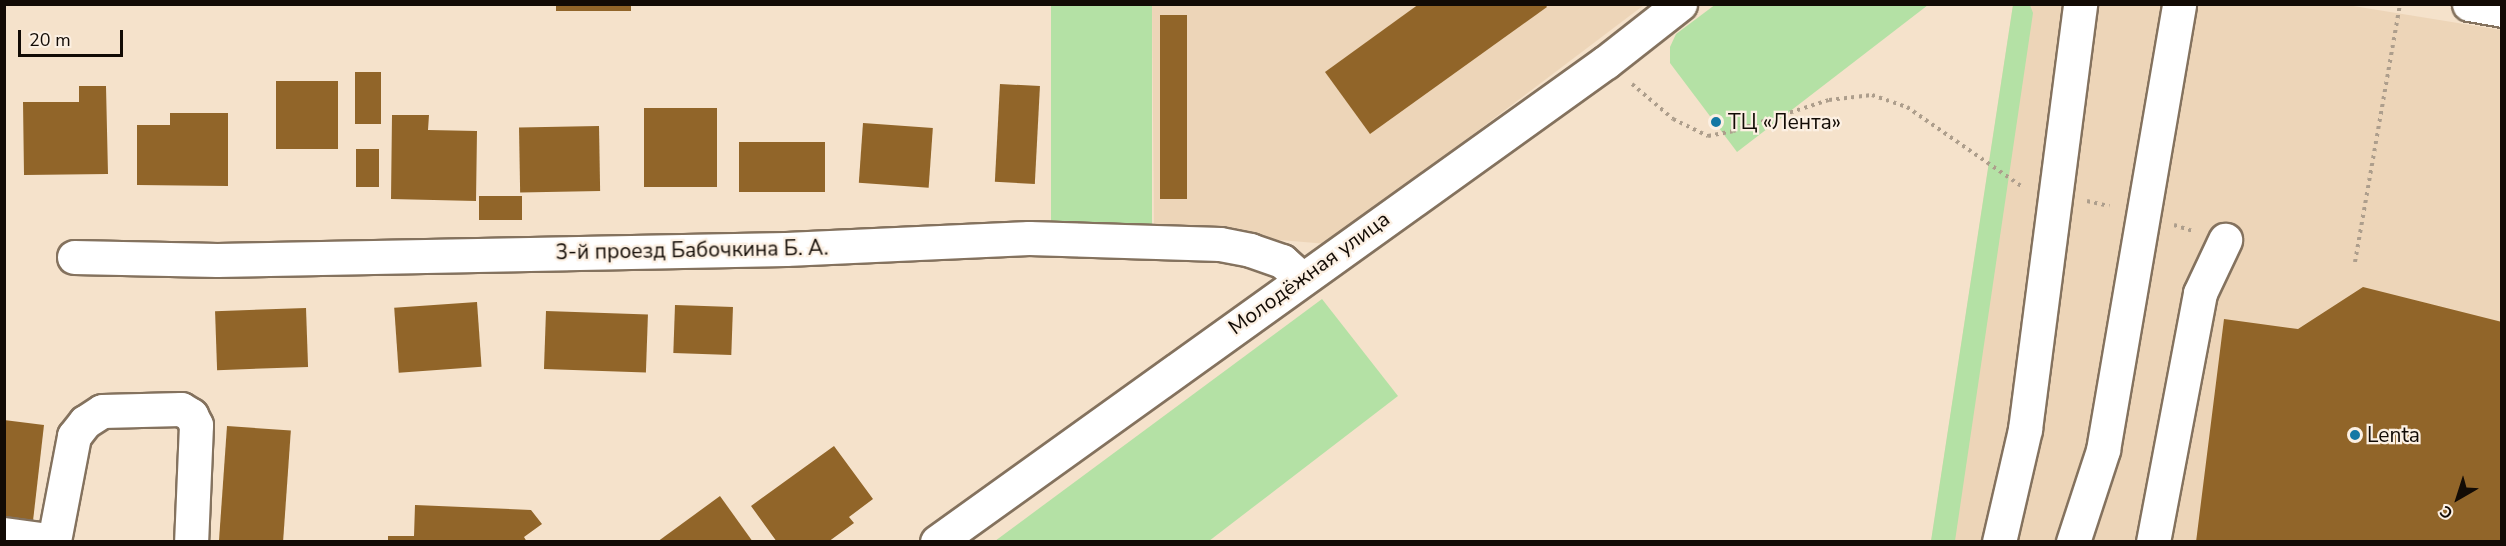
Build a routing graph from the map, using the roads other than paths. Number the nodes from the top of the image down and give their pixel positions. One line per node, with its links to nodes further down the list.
1 (1680, 4): 8 (street, Молодёжная улица)
2 (2080, 4): 12 (street)
3 (2179, 4): 13 (street)
4 (2469, 4): 5 (street)
5 (2502, 10)
6 (2226, 240): 14 (street)
7 (74, 257): 8 (street, 3-й проезд Бабочкина Б. А.)
8 (1301, 278): 11 (street, Молодёжная улица)
9 (4, 534): 10 (street)
10 (191, 542)
11 (937, 542)
12 (1999, 542)
13 (2073, 542)
14 (2152, 542)

